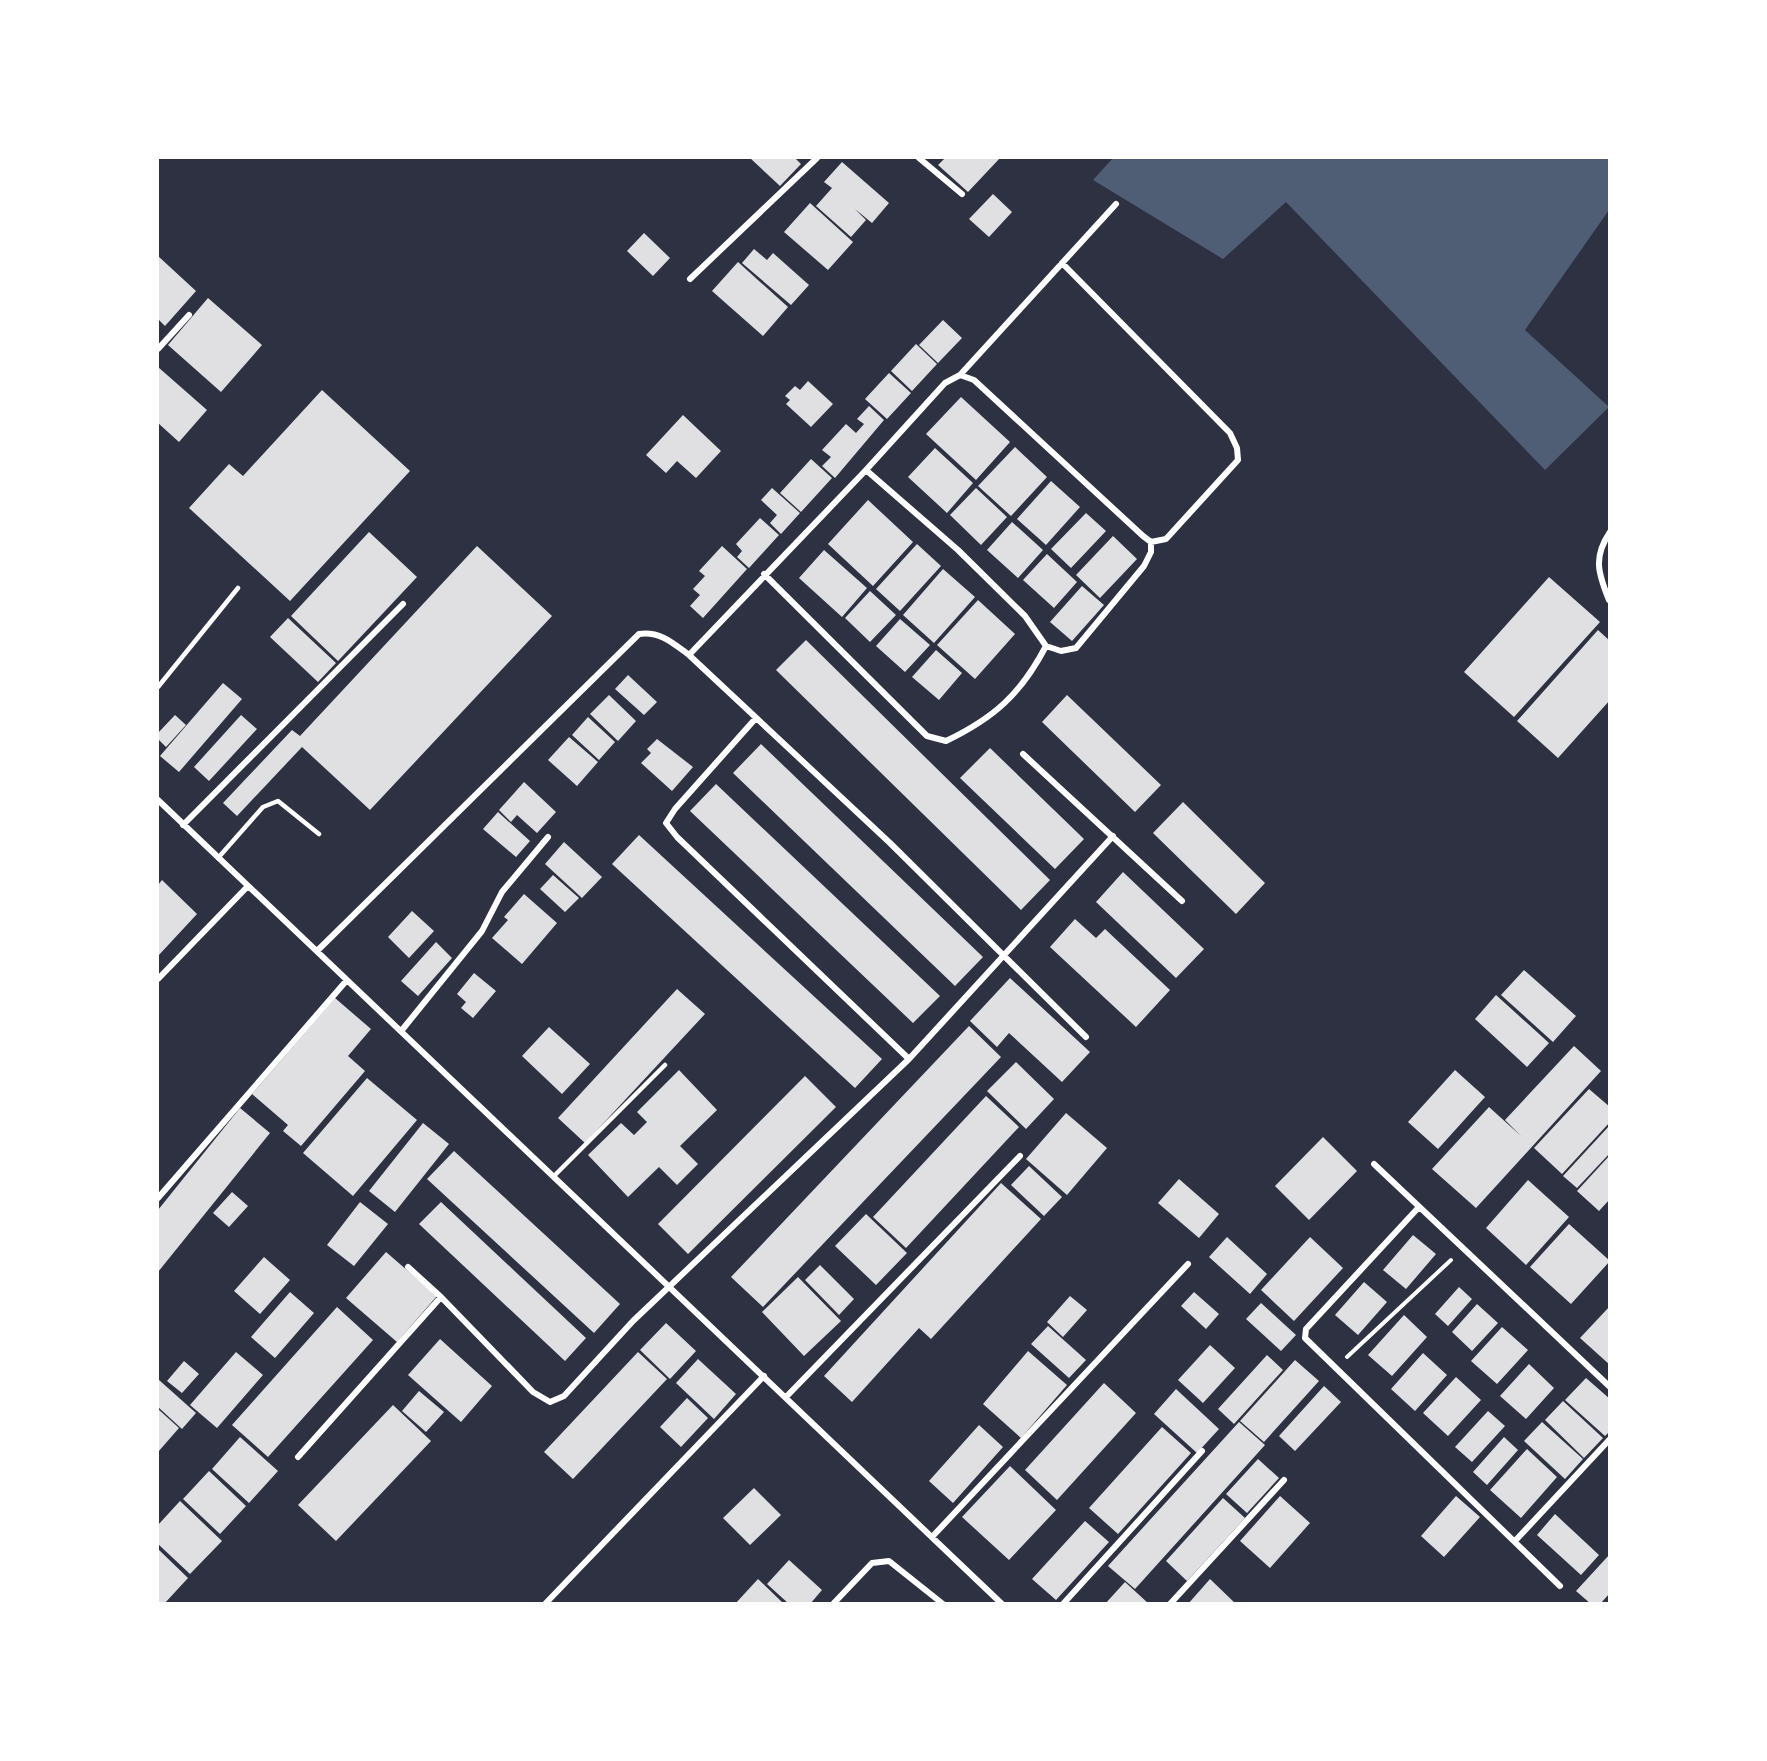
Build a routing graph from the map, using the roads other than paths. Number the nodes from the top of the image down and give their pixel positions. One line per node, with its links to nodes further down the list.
1 (817, 158): 6 (street)
2 (919, 158): 3 (street)
3 (962, 194)
4 (1116, 204): 5 (street)
5 (1062, 263): 9 (street); 12 (street)
6 (690, 279)
7 (189, 315): 8 (street)
8 (158, 349)
9 (960, 375): 10 (street); 12 (street)
10 (866, 470): 13 (street); 17 (street)
11 (1610, 532): 15 (street)
12 (1151, 542): 17 (street)
13 (764, 574): 17 (street); 18 (street)
14 (238, 588): 19 (lane)
15 (1609, 600)
16 (403, 604): 23 (street)
17 (1046, 646)
18 (689, 655): 20 (street); 30 (street)
19 (158, 687)
20 (756, 718): 31 (street); 36 (street)
21 (1023, 754): 25 (street)
22 (158, 800): 23 (street)
23 (183, 825): 27 (street)
24 (319, 834): 27 (lane)
25 (1113, 836): 29 (street); 31 (street)
26 (548, 837): 34 (street)
27 (218, 858): 28 (street)
28 (248, 886): 30 (street); 32 (street)
29 (1182, 901)
30 (317, 951): 33 (street)
31 (1003, 955): 35 (street); 36 (street)
32 (158, 979)
33 (347, 980): 34 (street); 41 (street)
34 (402, 1030): 40 (street)
35 (1086, 1037)
36 (909, 1059): 45 (street)
37 (665, 1065): 40 (lane)
38 (1020, 1156): 49 (street)
39 (1374, 1164): 42 (street)
40 (554, 1176): 45 (street)
41 (158, 1198)
42 (1419, 1207): 48 (street); 55 (street)
43 (1188, 1264): 54 (street)
44 (408, 1267): 46 (street)
45 (669, 1287): 46 (street); 47 (street)
46 (441, 1296): 52 (street)
47 (764, 1376): 49 (street); 57 (street)
48 (1610, 1387)
49 (787, 1396): 54 (street)
50 (1610, 1438): 55 (street)
51 (1202, 1451): 61 (street)
52 (298, 1457)
53 (1284, 1480): 62 (street)
54 (932, 1537): 60 (street)
55 (1515, 1541): 56 (street)
56 (1560, 1586)
57 (545, 1604)
58 (833, 1604): 59 (street)
59 (943, 1604)
60 (1002, 1604)
61 (1063, 1604)
62 (1170, 1604)

